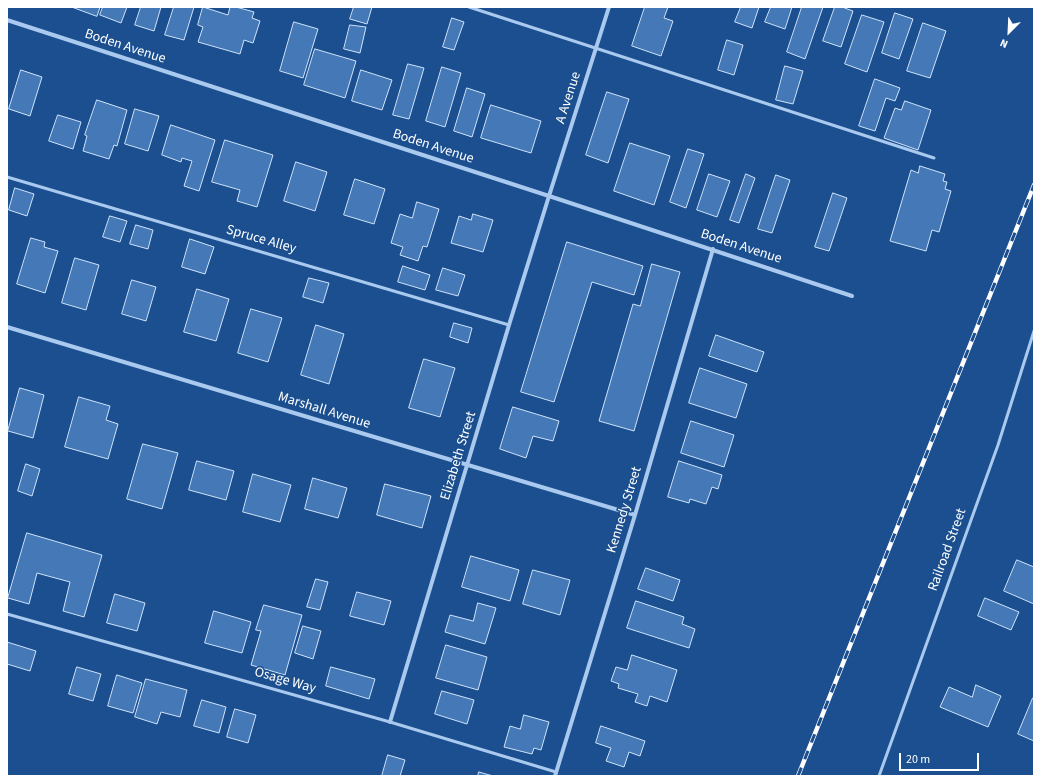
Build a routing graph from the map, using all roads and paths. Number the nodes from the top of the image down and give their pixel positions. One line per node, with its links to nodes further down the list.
1 (469, 7): 4 (lane)
2 (609, 7): 4 (street, A Avenue)
3 (7, 20): 7 (street, Boden Avenue)
4 (596, 48): 5 (lane); 7 (street, A Avenue)
5 (934, 158)
6 (7, 177): 10 (lane, Spruce Alley)
7 (549, 196): 8 (street, Boden Avenue); 10 (street, Elizabeth Street)
8 (713, 250): 9 (street, Boden Avenue); 14 (street, Kennedy Street)
9 (852, 296)
10 (509, 325): 13 (street, Elizabeth Street)
11 (7, 327): 13 (street, Marshall Avenue)
12 (1034, 331): 18 (lane, Railroad Street)
13 (468, 466): 14 (street, Marshall Avenue); 16 (street, Elizabeth Street)
14 (635, 515): 17 (street, Kennedy Street)
15 (7, 614): 16 (lane, Osage Way)
16 (390, 722): 17 (lane, Osage Way)
17 (556, 774)
18 (879, 776)

